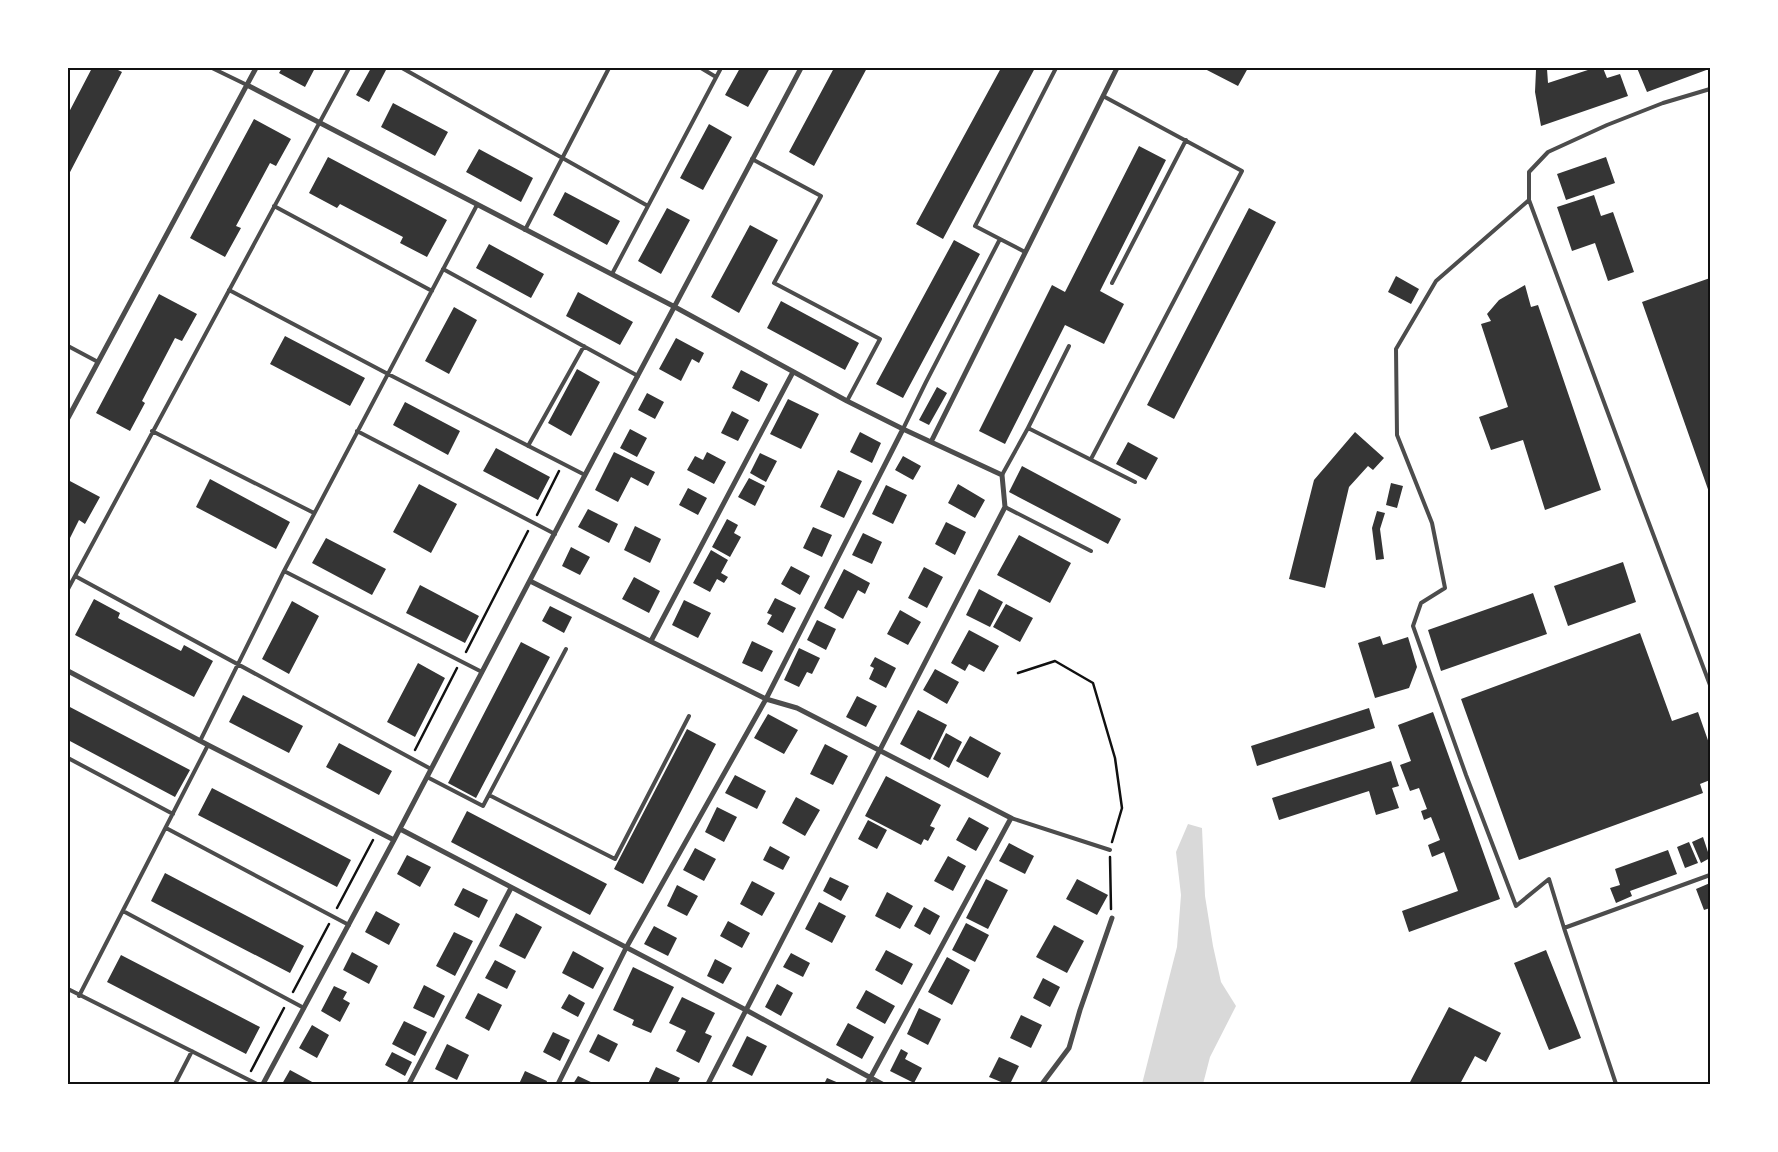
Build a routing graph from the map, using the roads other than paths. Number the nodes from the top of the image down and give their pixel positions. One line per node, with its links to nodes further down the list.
1 (212, 68): 12 (lane)
2 (256, 68): 12 (street)
3 (349, 68): 15 (lane)
4 (402, 68): 17 (lane)
5 (609, 68): 17 (lane)
6 (701, 68): 11 (lane)
7 (721, 68): 11 (lane)
8 (801, 68): 18 (street)
9 (1056, 68): 24 (lane)
10 (1117, 68): 14 (street)
11 (716, 76): 22 (lane)
12 (247, 85): 15 (street); 35 (street)
13 (1710, 89): 19 (lane)
14 (1103, 96): 16 (lane); 25 (street)
15 (319, 123): 20 (street); 21 (lane)
16 (1186, 140): 28 (lane); 47 (lane)
17 (561, 158): 22 (lane); 23 (lane)
18 (752, 159): 31 (street); 39 (lane)
19 (1529, 200): 64 (lane); 85 (lane)
20 (477, 205): 23 (street); 26 (lane)
21 (274, 206): 29 (lane); 30 (lane)
22 (648, 206): 27 (lane)
23 (525, 230): 27 (street)
24 (1000, 240): 25 (lane); 42 (lane)
25 (1025, 252): 45 (street)
26 (443, 270): 30 (lane); 33 (lane)
27 (612, 274): 31 (street)
28 (1112, 283)
29 (229, 290): 37 (lane); 43 (lane)
30 (432, 291): 37 (lane)
31 (675, 307): 36 (street); 38 (street)
32 (68, 346): 35 (lane)
33 (584, 346): 38 (lane); 46 (lane)
34 (1069, 346): 41 (lane)
35 (98, 362): 40 (street)
36 (793, 372): 39 (street); 59 (street)
37 (388, 374): 44 (lane); 46 (lane)
38 (638, 376): 48 (street)
39 (847, 401): 42 (street)
40 (68, 418)
41 (1028, 428): 47 (lane); 49 (lane)
42 (903, 429): 45 (street); 65 (street)
43 (152, 431): 52 (lane); 56 (lane)
44 (357, 431): 52 (lane); 53 (lane)
45 (931, 442): 49 (street)
46 (528, 446): 48 (lane)
47 (1091, 459): 50 (lane)
48 (584, 475): 53 (street)
49 (1002, 476): 51 (street)
50 (1136, 482)
51 (1005, 507): 54 (lane); 69 (street)
52 (314, 514): 55 (lane)
53 (555, 534): 57 (street)
54 (1091, 551)
55 (284, 571): 61 (lane); 63 (lane)
56 (74, 576): 58 (lane); 61 (lane)
57 (530, 581): 59 (street); 63 (street)
58 (68, 589)
59 (651, 641): 65 (street)
60 (566, 649): 73 (lane)
61 (238, 665): 67 (lane); 71 (lane)
62 (68, 671): 67 (street)
63 (482, 672): 71 (street)
64 (1710, 684)
65 (766, 699): 69 (street); 86 (street)
66 (689, 716): 73 (lane)
67 (200, 741): 68 (street)
68 (208, 745): 74 (lane); 78 (street)
69 (880, 750): 75 (street); 90 (street)
70 (68, 758): 74 (lane)
71 (431, 769): 72 (street)
72 (427, 777): 73 (lane); 77 (street)
73 (489, 794)
74 (173, 814): 76 (lane)
75 (1010, 818): 79 (lane); 92 (street)
76 (166, 828): 82 (lane); 84 (lane)
77 (400, 829): 78 (street); 81 (street)
78 (394, 840): 84 (street)
79 (1110, 850)
80 (1710, 874): 85 (lane)
81 (511, 888): 86 (street); 96 (street)
82 (123, 911): 88 (lane); 89 (lane)
83 (1112, 918): 101 (street)
84 (349, 925): 89 (street)
85 (1564, 928): 102 (lane)
86 (626, 948): 90 (street); 97 (street)
87 (68, 989): 88 (lane)
88 (80, 996): 91 (lane)
89 (304, 1008): 95 (street)
90 (746, 1010): 92 (street); 98 (street)
91 (192, 1051): 93 (lane); 94 (lane)
92 (870, 1078): 99 (street); 100 (street)
93 (175, 1084)
94 (257, 1084)
95 (263, 1084)
96 (409, 1084)
97 (558, 1084)
98 (708, 1084)
99 (866, 1084)
100 (882, 1084)
101 (1042, 1084)
102 (1616, 1084)

